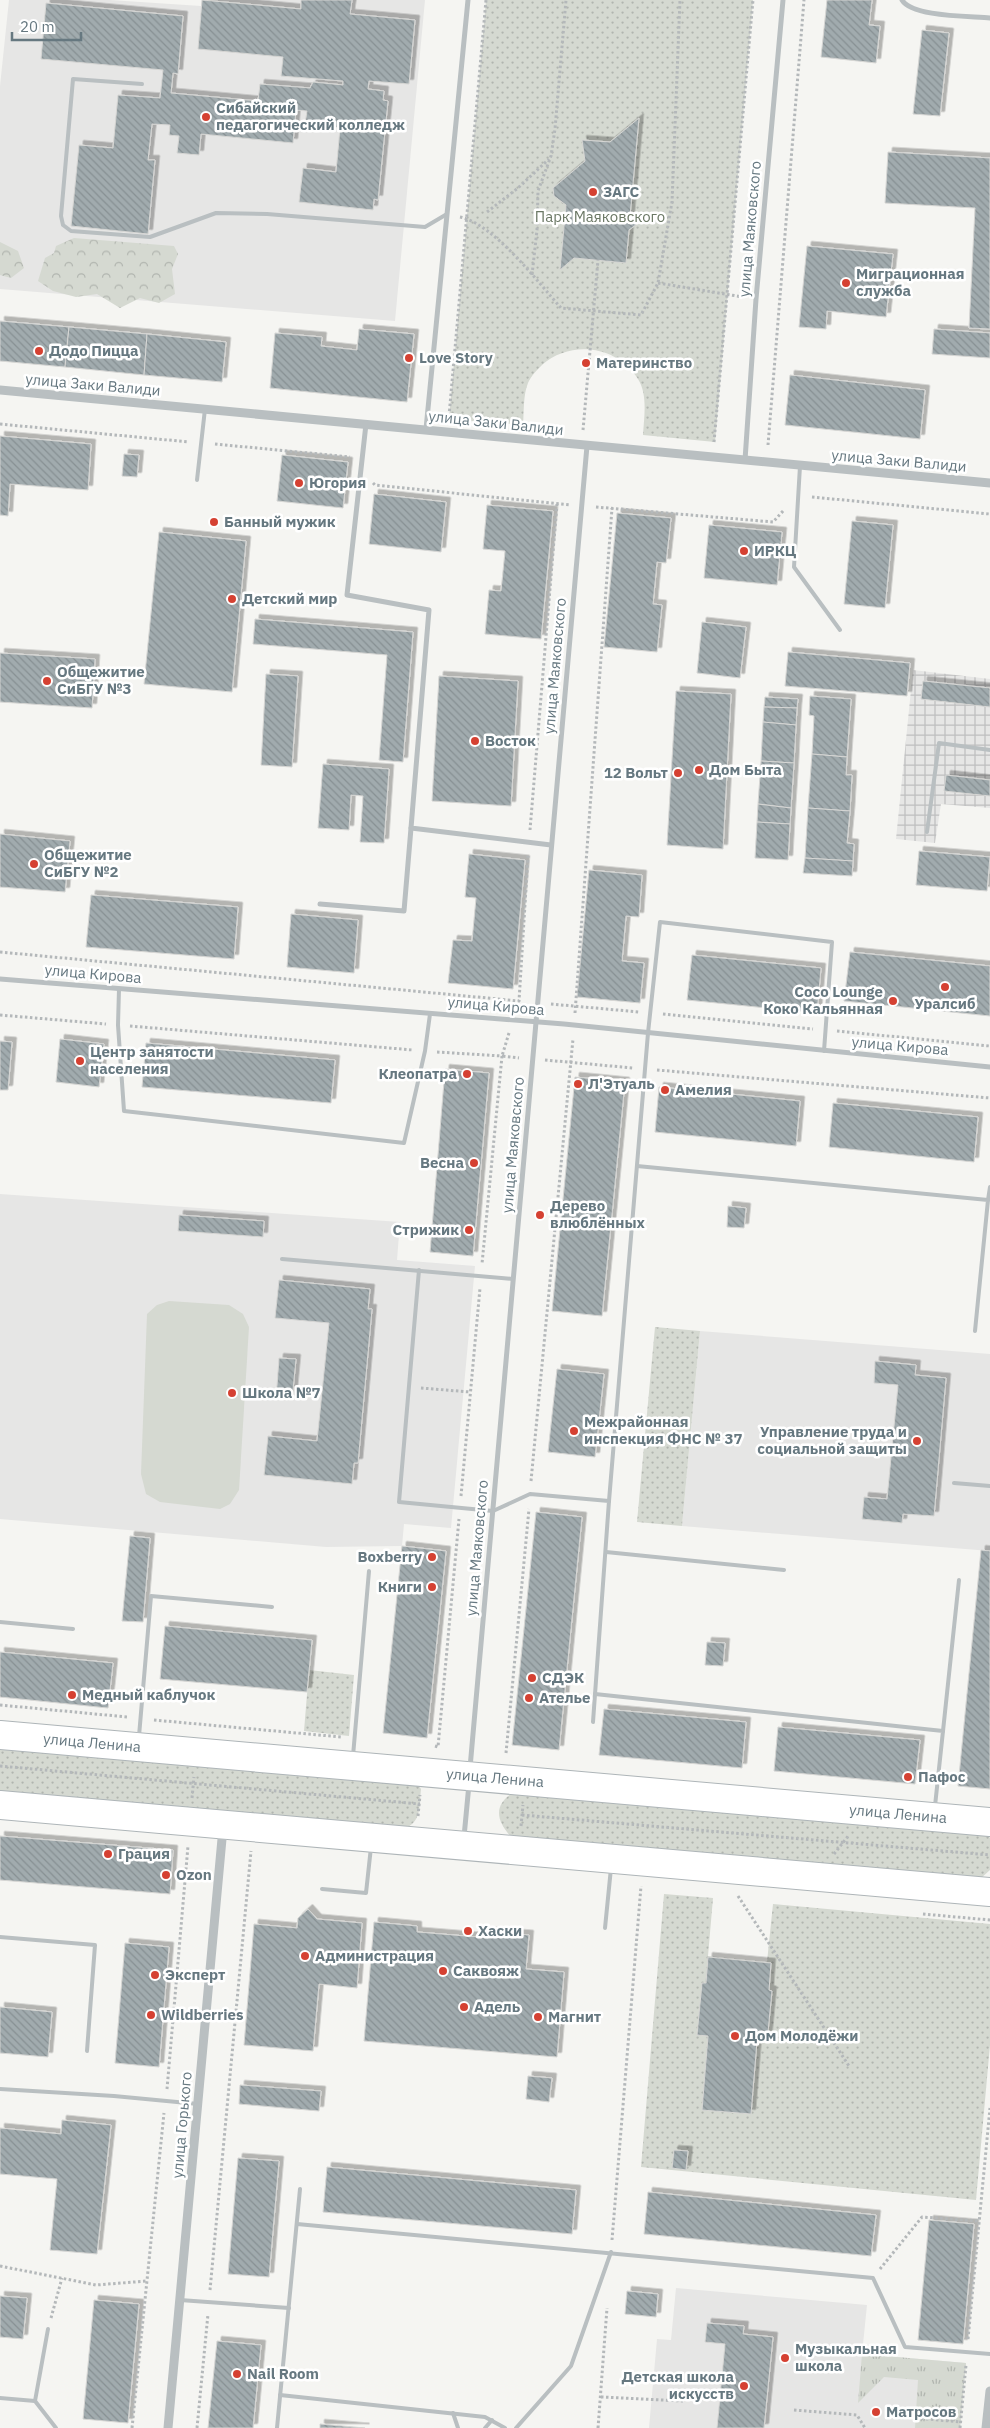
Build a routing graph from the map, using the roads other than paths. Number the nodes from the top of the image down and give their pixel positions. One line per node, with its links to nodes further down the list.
1 (468, 0): 6 (street)
2 (783, 0): 12 (street, улица Маяковского)
3 (902, 0): 4 (street)
4 (990, 18)
5 (142, 84): 6 (lane)
6 (447, 214): 10 (street)
7 (0, 390): 8 (street, улица Заки Валиди)
8 (205, 409): 9 (street, улица Заки Валиди); 14 (lane)
9 (366, 424): 10 (street, улица Заки Валиди); 18 (street)
10 (426, 429): 11 (street, улица Заки Валиди)
11 (587, 446): 12 (street, улица Заки Валиди); 20 (street, улица Маяковского)
12 (745, 461): 13 (street, улица Заки Валиди)
13 (800, 466): 15 (street, улица Заки Валиди); 16 (lane)
14 (197, 480)
15 (990, 483)
16 (840, 630)
17 (990, 750): 19 (lane)
18 (411, 828): 20 (street); 21 (street)
19 (927, 832)
20 (552, 845): 25 (street, улица Маяковского)
21 (320, 904)
22 (0, 979): 23 (street, улица Кирова)
23 (119, 988): 24 (street, улица Кирова); 24 (lane)
24 (430, 1014): 25 (street, улица Кирова)
25 (536, 1022): 26 (street, улица Кирова); 34 (street, улица Маяковского)
26 (648, 1033): 27 (street, улица Кирова); 27 (lane); 29 (lane)
27 (824, 1051): 28 (street, улица Кирова)
28 (990, 1067)
29 (637, 1166): 31 (lane); 38 (lane)
30 (990, 1187): 31 (lane)
31 (988, 1200): 35 (lane)
32 (282, 1259): 33 (lane)
33 (419, 1270): 34 (lane); 39 (lane)
34 (513, 1278): 39 (street, улица Маяковского)
35 (976, 1331)
36 (954, 1483): 37 (lane)
37 (990, 1486)
38 (609, 1500): 39 (lane); 40 (lane)
39 (493, 1511): 53 (street, улица Маяковского)
40 (606, 1552): 41 (lane); 47 (lane)
41 (784, 1570)
42 (369, 1571): 52 (lane)
43 (958, 1580): 49 (lane)
44 (272, 1607): 51 (lane)
45 (0, 1622): 46 (lane)
46 (73, 1629)
47 (595, 1694): 48 (lane); 49 (lane)
48 (593, 1722)
49 (943, 1731): 55 (lane)
50 (0, 1734): 51 (main road, улица Ленина)
51 (138, 1747): 52 (main road, улица Ленина)
52 (352, 1766): 53 (main road, улица Ленина)
53 (470, 1776): 55 (main road, улица Ленина); 59 (street, улица Маяковского)
54 (0, 1805): 57 (main road)
55 (934, 1817): 56 (main road, улица Ленина)
56 (990, 1822)
57 (224, 1825): 58 (main road); 67 (street, улица Горького)
58 (372, 1838): 59 (main road); 61 (lane)
59 (464, 1846): 60 (main road)
60 (612, 1859): 62 (main road); 63 (lane)
61 (322, 1889)
62 (990, 1892)
63 (605, 1928)
64 (0, 1937): 65 (lane)
65 (86, 2051)
66 (0, 2089): 67 (lane)
67 (198, 2104): 71 (street, улица Горького)
68 (300, 2188): 69 (lane)
69 (297, 2224): 70 (lane); 72 (lane)
70 (611, 2252): 74 (lane); 87 (lane)
71 (180, 2300): 72 (lane); 82 (street, улица Горького)
72 (289, 2308): 76 (lane)
73 (48, 2329): 78 (lane)
74 (990, 2354)
75 (990, 2391): 88 (street)
76 (280, 2396): 79 (lane); 83 (lane)
77 (0, 2398): 78 (lane)
78 (35, 2401): 81 (lane)
79 (453, 2413): 80 (lane); 84 (lane)
80 (492, 2420): 85 (lane); 86 (lane)
81 (56, 2428)
82 (168, 2428)
83 (277, 2428)
84 (458, 2428)
85 (485, 2428)
86 (505, 2428)
87 (516, 2428)
88 (986, 2428)

